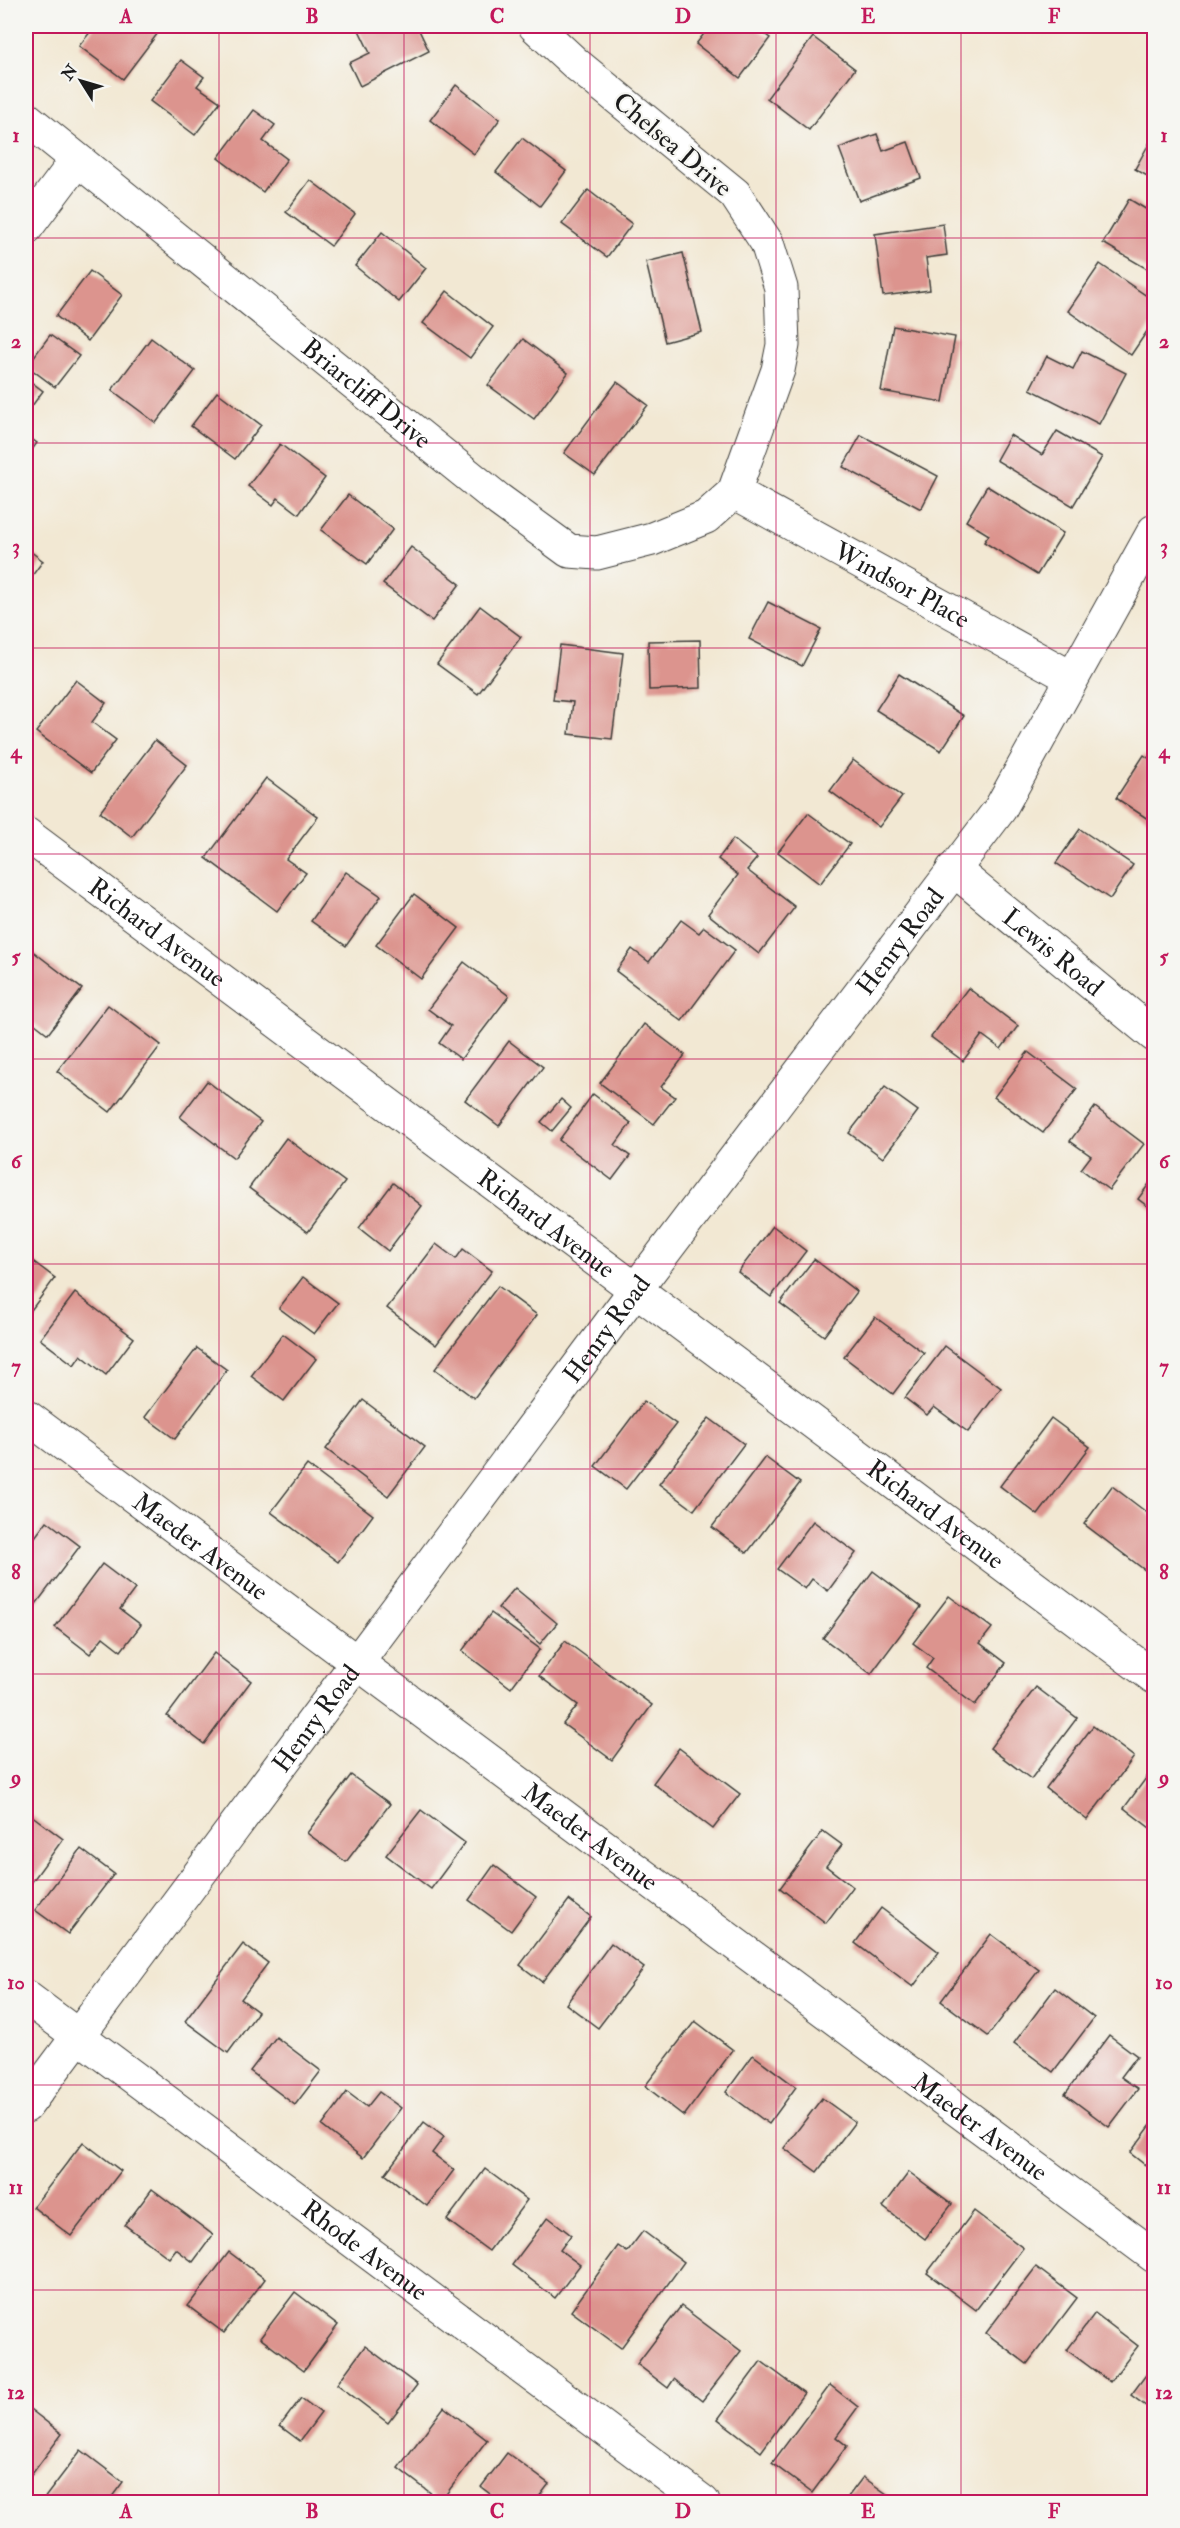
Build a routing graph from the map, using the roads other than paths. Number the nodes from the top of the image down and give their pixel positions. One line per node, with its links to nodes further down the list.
1 (535, 26): 5 (street, Chelsea Drive)
2 (26, 118): 3 (street, Briarcliff Drive)
3 (77, 160): 4 (street); 5 (street, Briarcliff Drive)
4 (26, 228)
5 (734, 492): 7 (street, Windsor Place)
6 (1154, 535): 7 (street, Henry Road)
7 (1072, 678): 9 (street, Henry Road)
8 (26, 834): 11 (street, Richard Avenue)
9 (953, 869): 10 (street, Lewis Road); 11 (street, Henry Road)
10 (1155, 1035)
11 (636, 1289): 13 (street, Henry Road); 14 (street, Richard Avenue)
12 (26, 1416): 13 (street, Maeder Avenue)
13 (357, 1663): 16 (street, Henry Road); 18 (street, Maeder Avenue)
14 (1155, 1677)
15 (26, 1997): 16 (street, Rhode Avenue)
16 (77, 2036): 17 (street, Henry Road); 19 (street, Rhode Avenue)
17 (26, 2106)
18 (1155, 2256)
19 (703, 2502)

